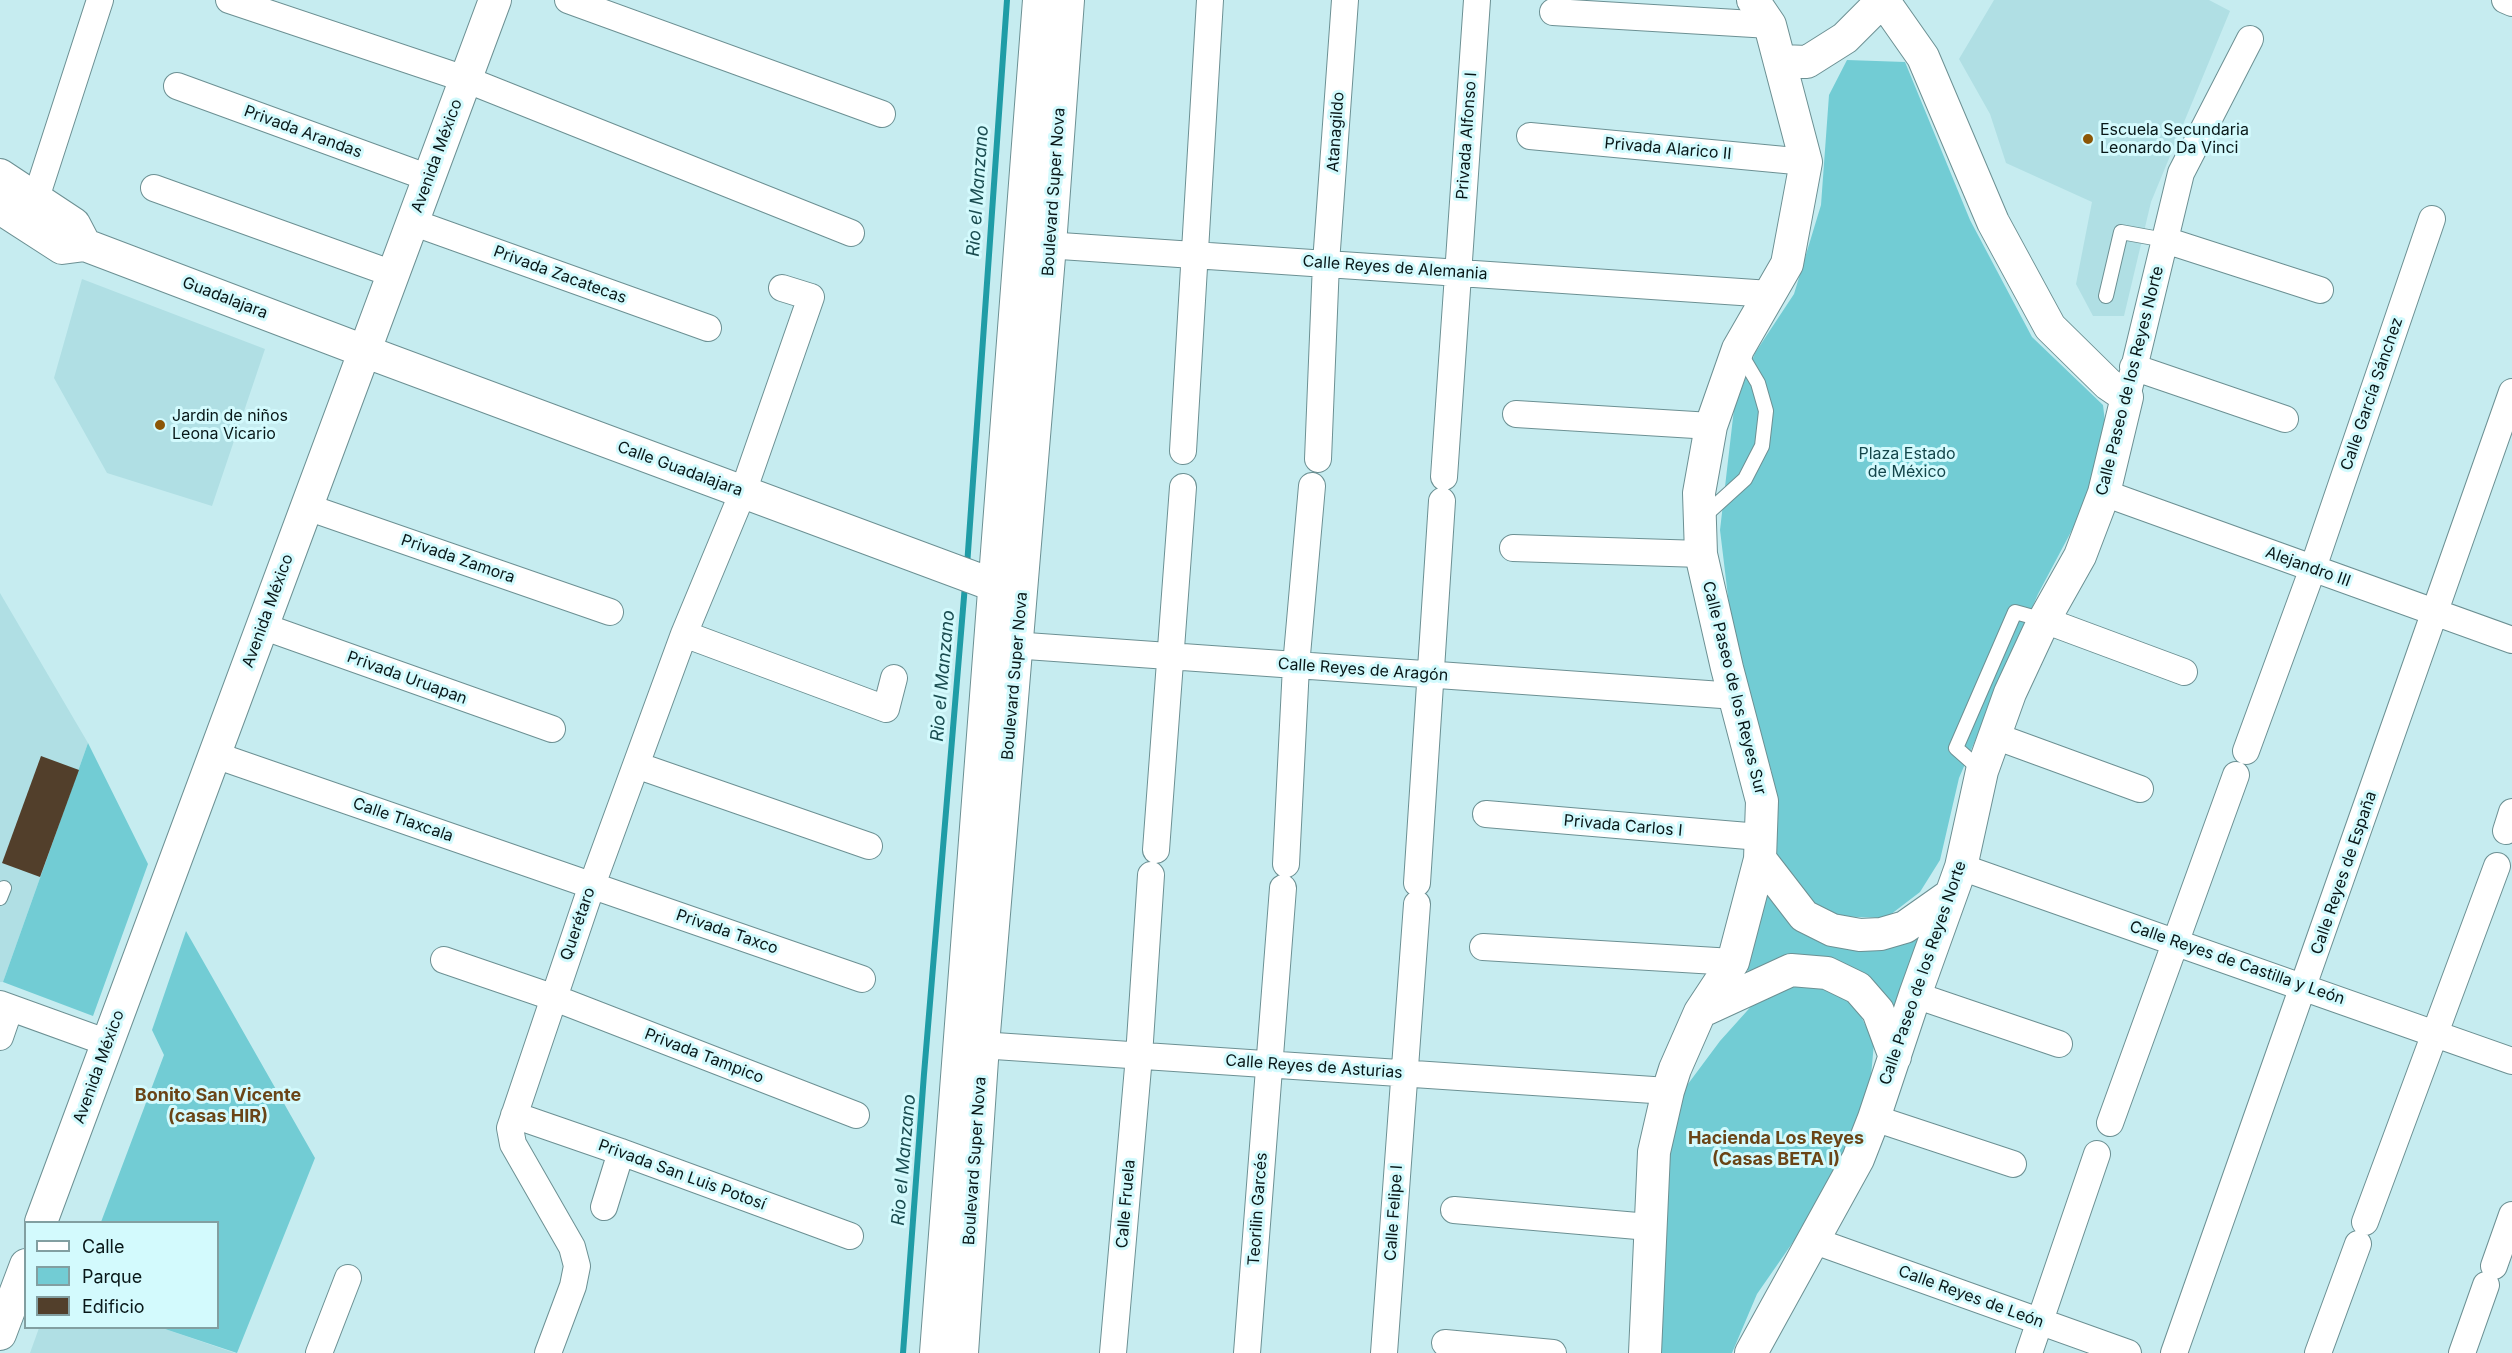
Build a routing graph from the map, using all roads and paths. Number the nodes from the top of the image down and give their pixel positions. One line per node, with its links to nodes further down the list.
1 (100, 0): 25 (street)
2 (229, 0): 17 (street)
3 (495, 0): 17 (street, Avenida México)
4 (568, 0): 19 (street)
5 (1039, 0): 31 (street, Boulevard Super Nova)
6 (1068, 0): 31 (street, Boulevard Super Nova)
7 (1209, 0): 33 (street)
8 (1345, 0): 34 (street, Atanagildo)
9 (1477, 0): 35 (street, Privada Alfonso I)
10 (1883, 0): 16 (street); 44 (street)
11 (2505, 0): 12 (street)
12 (2512, 3)
13 (1552, 12): 14 (street)
14 (1761, 13): 16 (street, Calle Paseo de los Reyes Sur)
15 (2250, 39): 30 (street, Calle Paseo de los Reyes Norte)
16 (1781, 61): 21 (street, Calle Paseo de los Reyes Sur)
17 (465, 79): 23 (street, Avenida México); 29 (street)
18 (177, 86): 23 (street, Privada Arandas)
19 (882, 114)
20 (1530, 136): 21 (street, Privada Alarico II)
21 (1806, 162): 39 (street, Calle Paseo de los Reyes Sur)
22 (0, 176): 25 (street)
23 (429, 178): 28 (street, Avenida México)
24 (154, 188): 36 (street)
25 (36, 198): 32 (street)
26 (0, 208): 32 (street)
27 (2432, 219): 59 (street, Calle García Sánchez)
28 (412, 222): 36 (street, Avenida México); 41 (street, Privada Zacatecas)
29 (851, 233)
30 (2165, 240): 38 (street); 40 (lane); 44 (street, Calle Paseo de los Reyes Norte)
31 (1036, 244): 33 (street, Calle Reyes de Alemania); 60 (street, Boulevard Super Nova); 67 (street, Boulevard Super Nova)
32 (85, 245): 43 (street, Guadalajara)
33 (1195, 255): 34 (street, Calle Reyes de Alemania); 49 (street)
34 (1326, 263): 35 (street, Calle Reyes de Alemania); 50 (street, Atanagildo)
35 (1457, 272): 39 (street, Calle Reyes de Alemania); 71 (street, Privada Alfonso I)
36 (393, 274): 43 (street, Avenida México)
37 (782, 288): 53 (street, Querétaro)
38 (2320, 290)
39 (1770, 294): 42 (street, Calle Paseo de los Reyes Sur)
40 (2106, 296)
41 (708, 328)
42 (1738, 349): 48 (street, Calle Paseo de los Reyes Sur); 56 (lane)
43 (364, 351): 53 (street, Calle Guadalajara); 55 (street, Avenida México)
44 (2130, 382): 47 (street); 54 (street, Calle Paseo de los Reyes Norte)
45 (2512, 392): 62 (street, Calle Reyes de España)
46 (1516, 414): 48 (street)
47 (2285, 419)
48 (1711, 426): 56 (street, Calle Paseo de los Reyes Sur)
49 (1183, 451)
50 (1318, 459)
51 (1312, 486): 69 (street, Teorilin Garcés)
52 (1183, 487): 68 (street)
53 (742, 492): 60 (street, Calle Guadalajara); 65 (street, Querétaro)
54 (2104, 493): 59 (street, Alejandro III); 63 (street, Calle Paseo de los Reyes Norte)
55 (307, 507): 61 (street, Privada Zamora); 64 (street, Avenida México)
56 (1700, 520): 58 (street, Calle Paseo de los Reyes Sur)
57 (1513, 548): 58 (street)
58 (1701, 554): 73 (street, Calle Paseo de los Reyes Sur)
59 (2313, 568): 62 (street, Alejandro III); 76 (street, Calle García Sánchez)
60 (990, 584): 67 (street, Boulevard Super Nova)
61 (610, 612)
62 (2435, 612): 66 (street, Alejandro III); 96 (street, Calle Reyes de España)
63 (2044, 620): 70 (street); 75 (street, Calle Paseo de los Reyes Norte); 79 (lane)
64 (262, 626): 74 (street, Privada Uruapan); 77 (street, Avenida México)
65 (684, 634): 72 (street); 78 (street, Querétaro)
66 (2512, 640)
67 (1004, 645): 68 (street, Calle Reyes de Aragón); 104 (street, Boulevard Super Nova)
68 (1169, 657): 69 (street, Calle Reyes de Aragón); 85 (street)
69 (1296, 666): 71 (street, Calle Reyes de Aragón); 109 (street, Teorilin Garcés)
70 (2184, 672)
71 (1429, 675): 73 (street, Calle Reyes de Aragón); 110 (street, Calle Felipe I)
72 (894, 678)
73 (1736, 696): 84 (street, Calle Paseo de los Reyes Sur)
74 (552, 729)
75 (1995, 736): 79 (street, Calle Paseo de los Reyes Norte); 81 (street)
76 (2246, 751)
77 (215, 755): 89 (street, Calle Tlaxcala); 103 (street, Avenida México)
78 (636, 765): 83 (street); 89 (street, Querétaro)
79 (1982, 771): 87 (street, Calle Paseo de los Reyes Norte)
80 (2236, 775): 91 (street)
81 (2140, 789)
82 (1486, 814): 84 (street, Privada Carlos I)
83 (869, 846)
84 (1760, 848): 90 (street); 94 (street, Calle Paseo de los Reyes Sur)
85 (1155, 850)
86 (2497, 866): 101 (street)
87 (1961, 867): 90 (street, Calle Paseo de los Reyes Norte); 91 (street, Calle Reyes de Castilla y León)
88 (1151, 875): 106 (street, Calle Fruela)
89 (592, 885): 95 (street, Privada Taxco); 98 (street, Querétaro)
90 (1949, 896): 97 (street, Calle Paseo de los Reyes Norte)
91 (2177, 942): 96 (street, Calle Reyes de Castilla y León); 115 (street)
92 (1483, 947): 94 (street)
93 (444, 960): 98 (street, Privada Tampico)
94 (1733, 962): 100 (street, Calle Paseo de los Reyes Sur)
95 (862, 979)
96 (2303, 987): 101 (street, Calle Reyes de Castilla y León); 143 (street, Calle Reyes de España)
97 (1915, 995): 105 (street); 107 (street, Calle Paseo de los Reyes Norte)
98 (552, 997): 112 (street, Querétaro); 113 (street, Privada Tampico)
99 (5, 1006): 102 (street); 103 (street)
100 (1700, 1012): 107 (street); 111 (street, Calle Paseo de los Reyes Sur)
101 (2435, 1034): 108 (street, Calle Reyes de Castilla y León); 144 (street)
102 (0, 1037)
103 (108, 1043): 122 (street, Avenida México)
104 (972, 1044): 106 (street, Calle Reyes de Asturias); 133 (street, Boulevard Super Nova); 134 (street, Boulevard Super Nova)
105 (2059, 1044)
106 (1139, 1056): 109 (street, Calle Reyes de Asturias); 135 (street, Calle Fruela)
107 (1895, 1057): 114 (street, Calle Paseo de los Reyes Norte)
108 (2512, 1060)
109 (1269, 1064): 110 (street, Calle Reyes de Asturias); 136 (street, Teorilin Garcés)
110 (1403, 1073): 111 (street, Calle Reyes de Asturias); 137 (street, Calle Felipe I)
111 (1668, 1091): 123 (street, Calle Paseo de los Reyes Sur)
112 (514, 1115): 116 (street, Privada San Luis Potosí); 132 (street, Querétaro)
113 (856, 1115)
114 (1874, 1118): 118 (street); 125 (street, Calle Paseo de los Reyes Norte)
115 (2110, 1123)
116 (621, 1152): 119 (street); 124 (street, Privada San Luis Potosí)
117 (2097, 1154): 128 (street)
118 (2013, 1164)
119 (604, 1207)
120 (1454, 1210): 123 (street)
121 (2512, 1215): 145 (street)
122 (41, 1221)
123 (1649, 1227): 139 (street, Calle Paseo de los Reyes Sur)
124 (850, 1236)
125 (1815, 1241): 128 (street, Calle Reyes de León); 140 (street, Calle Paseo de los Reyes Norte)
126 (24, 1270): 129 (street)
127 (348, 1278): 131 (street)
128 (2039, 1321): 141 (street); 142 (street, Calle Reyes de León)
129 (0, 1334)
130 (1445, 1343): 138 (street)
131 (319, 1353)
132 (548, 1353)
133 (936, 1353)
134 (962, 1353)
135 (1113, 1353)
136 (1247, 1353)
137 (1384, 1353)
138 (1553, 1353)
139 (1644, 1353)
140 (1751, 1353)
141 (2028, 1353)
142 (2128, 1353)
143 (2174, 1353)
144 (2318, 1353)
145 (2462, 1353)

